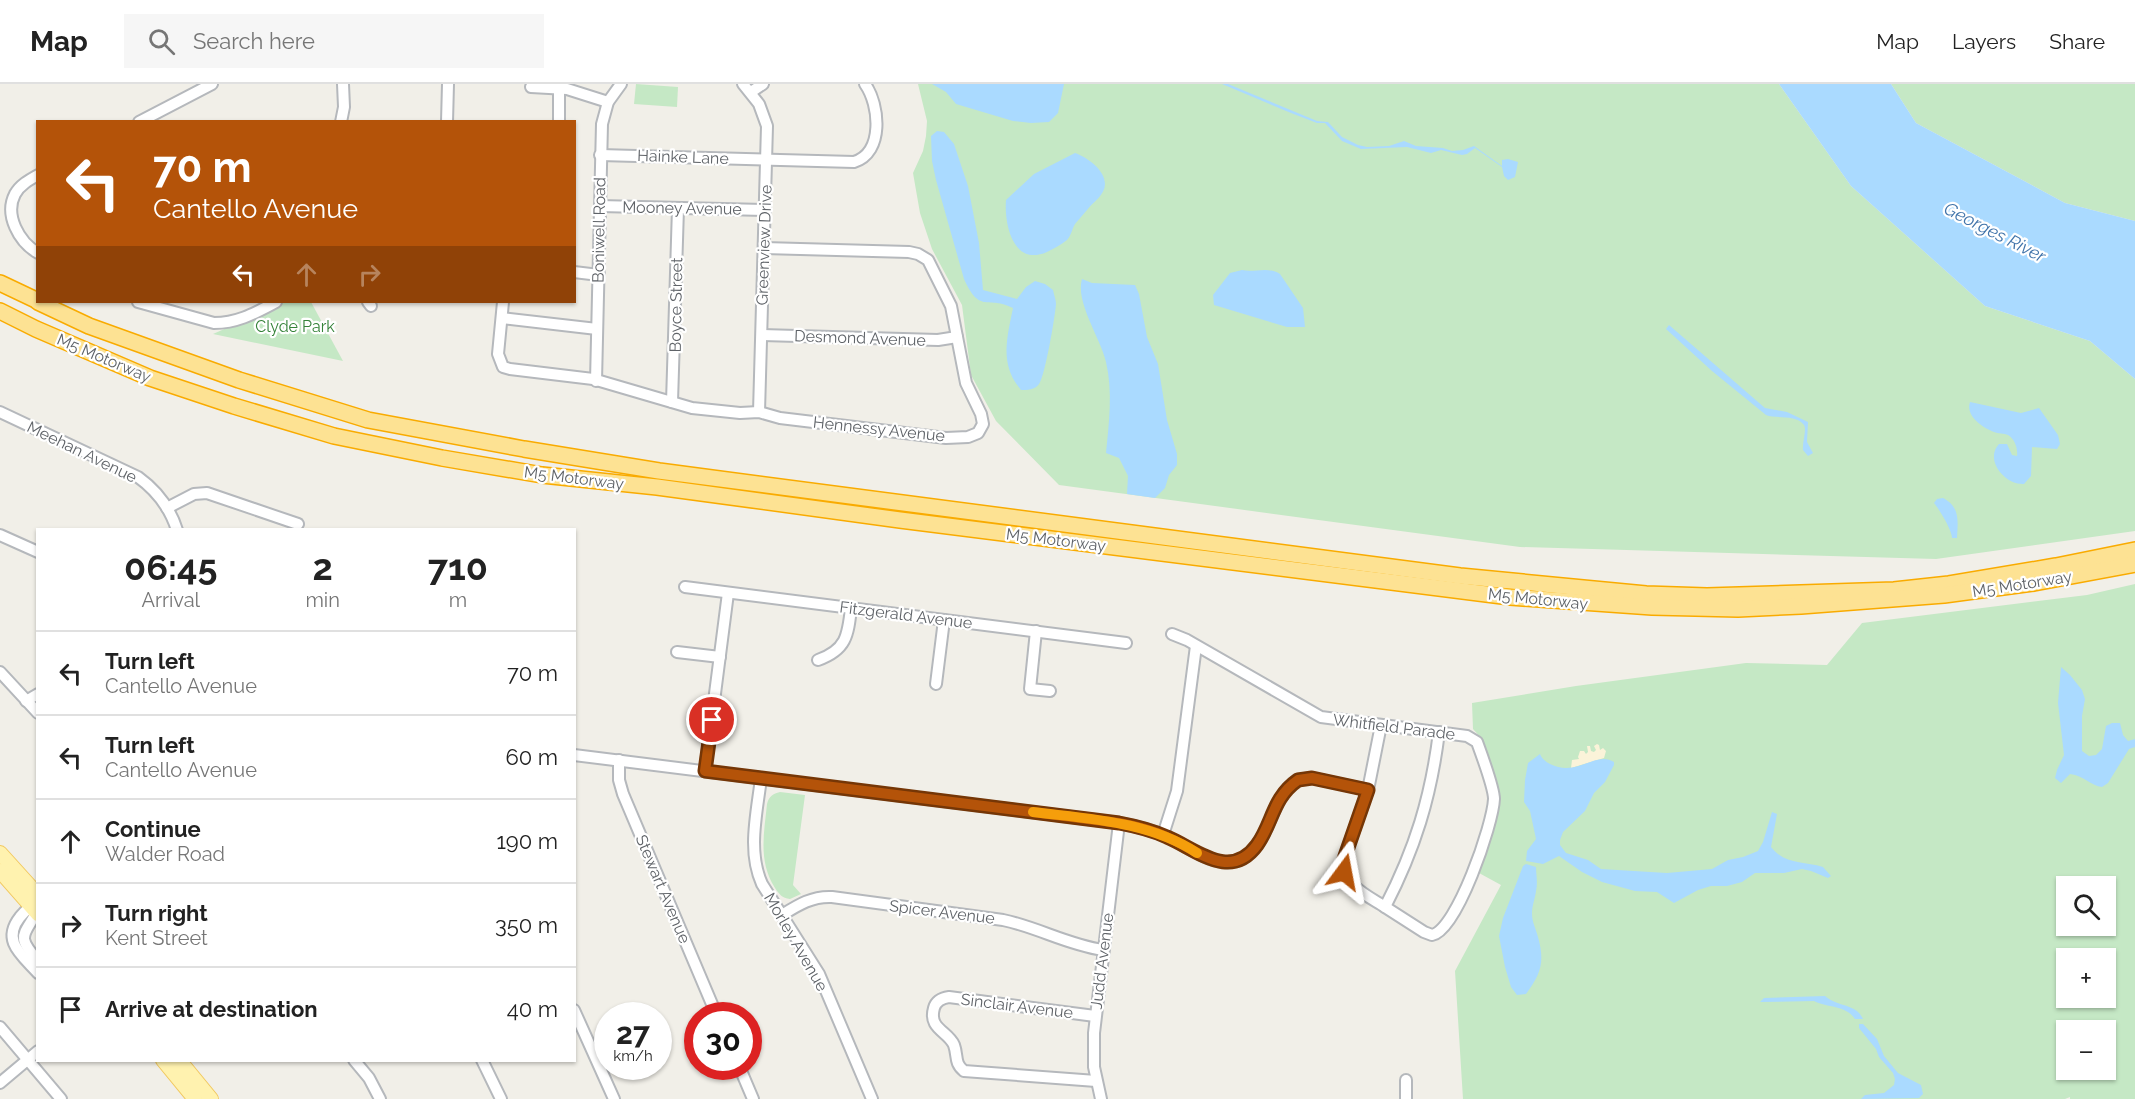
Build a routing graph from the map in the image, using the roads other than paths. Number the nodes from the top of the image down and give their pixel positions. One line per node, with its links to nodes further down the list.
1 (212, 84): 9 (street)
2 (342, 84): 13 (street)
3 (448, 84): 14 (street)
4 (621, 84): 11 (street, Boniwell Road)
5 (763, 84): 10 (street)
6 (865, 84): 17 (street, Hainke Lane)
7 (531, 87): 8 (street)
8 (564, 87): 11 (street); 15 (street)
9 (195, 88): 12 (street)
10 (747, 88): 17 (street, Greenview Drive)
11 (608, 102): 16 (street, Boniwell Road)
12 (142, 120)
13 (341, 120)
14 (447, 120)
15 (559, 120)
16 (600, 155): 17 (street, Hainke Lane); 19 (street, Boniwell Road)
17 (767, 159): 21 (street, Greenview Drive)
18 (36, 176): 23 (street)
19 (600, 206): 20 (street, Mooney Avenue); 25 (street, Boniwell Road)
20 (678, 208): 21 (street, Mooney Avenue); 38 (street, Boyce Street)
21 (765, 210): 22 (street, Greenview Drive)
22 (764, 248): 35 (street, Greenview Drive); 36 (street, Hennessy Avenue)
23 (36, 251)
24 (576, 272): 25 (street)
25 (599, 276): 34 (street, Boniwell Road)
26 (0, 283): 27 (highway, M5 Motorway)
27 (36, 300)
28 (42, 303): 45 (highway, M5 Motorway)
29 (142, 303): 30 (street)
30 (274, 303)
31 (503, 303): 33 (street, Hennessy Avenue)
32 (0, 311): 47 (highway, M5 Motorway)
33 (502, 318): 34 (street); 37 (street, Hennessy Avenue)
34 (597, 329): 37 (street, Boniwell Road)
35 (762, 335): 36 (street, Desmond Avenue); 40 (street, Greenview Drive)
36 (957, 337): 40 (street, Hennessy Avenue)
37 (596, 381): 38 (street, Hennessy Avenue)
38 (672, 402): 40 (street, Hennessy Avenue)
39 (0, 412): 41 (street, Meehan Avenue)
40 (759, 412)
41 (167, 508): 42 (street); 43 (street, Meehan Avenue)
42 (298, 524)
43 (176, 528)
44 (0, 535): 46 (street)
45 (2135, 550)
46 (36, 551)
47 (2135, 564)
48 (685, 588): 49 (street, Fitzgerald Avenue)
49 (728, 593): 50 (street, Fitzgerald Avenue); 57 (street)
50 (851, 608): 51 (street, Fitzgerald Avenue); 58 (street)
51 (944, 620): 52 (street, Fitzgerald Avenue); 60 (street)
52 (1036, 631): 54 (street, Fitzgerald Avenue); 61 (street)
53 (1172, 634): 55 (street, Whitfield Parade)
54 (1126, 642)
55 (1196, 646): 65 (street, Whitfield Parade); 73 (street)
56 (677, 652): 57 (street)
57 (720, 657): 69 (street)
58 (818, 660)
59 (0, 672): 63 (street)
60 (936, 684)
61 (1050, 691)
62 (36, 695): 63 (street)
63 (26, 701): 64 (street)
64 (36, 712)
65 (1381, 725): 66 (street, Whitfield Parade); 71 (street)
66 (1439, 732): 77 (street); 77 (street, Whitfield Parade)
67 (576, 755): 68 (street)
68 (619, 760): 69 (street); 82 (street, Stewart Avenue)
69 (705, 771): 70 (street)
70 (761, 778): 72 (street); 78 (street, Morley Avenue)
71 (1368, 790): 73 (street); 77 (street)
72 (1119, 823): 73 (street); 79 (street, Judd Avenue)
73 (1163, 835)
74 (0, 853): 76 (main road)
75 (0, 871): 76 (main road)
76 (36, 906): 80 (street); 81 (street)
77 (1385, 907)
78 (782, 915): 79 (street, Spicer Avenue); 103 (street, Morley Avenue)
79 (1103, 950): 84 (street, Judd Avenue)
80 (36, 959)
81 (36, 971)
82 (711, 1002)
83 (576, 1014): 101 (street)
84 (1095, 1016): 94 (street, Judd Avenue); 94 (street, Sinclair Avenue)
85 (0, 1027): 87 (street)
86 (36, 1053): 87 (street)
87 (28, 1059): 95 (street); 96 (street)
88 (166, 1062): 97 (main road)
89 (181, 1062): 98 (main road)
90 (356, 1062): 99 (street)
91 (483, 1062): 100 (street)
92 (745, 1080): 102 (street)
93 (1406, 1080): 105 (street)
94 (1096, 1081): 104 (street, Judd Avenue)
95 (0, 1083)
96 (61, 1099)
97 (195, 1099)
98 (211, 1099)
99 (380, 1099)
100 (501, 1099)
101 (614, 1099)
102 (753, 1099)
103 (872, 1099)
104 (1101, 1099)
105 (1406, 1099)

